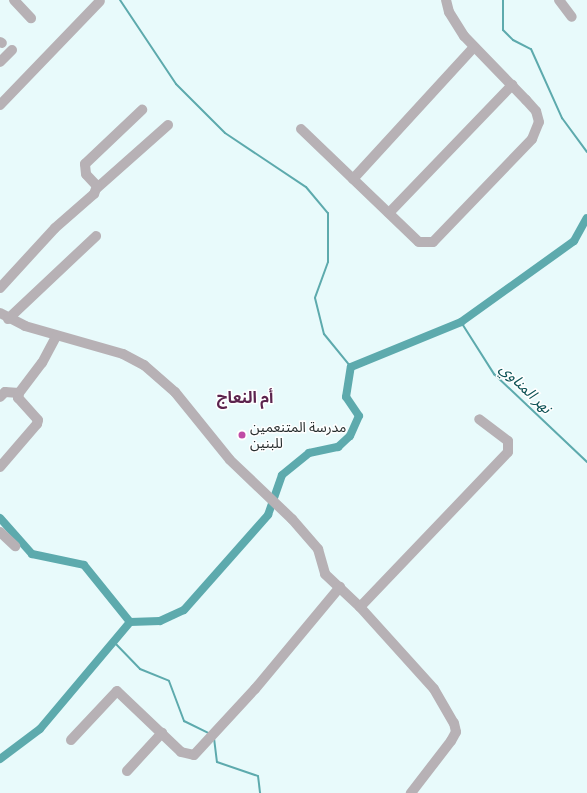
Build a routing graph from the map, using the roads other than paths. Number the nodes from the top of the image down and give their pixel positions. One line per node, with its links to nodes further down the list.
1 (14, 0): 6 (street)
2 (446, 0): 7 (street)
3 (559, 0): 5 (street)
4 (100, 2): 11 (street)
5 (572, 17)
6 (31, 18)
7 (474, 47): 10 (street); 15 (street)
8 (12, 50): 9 (street)
9 (0, 62)
10 (512, 85): 17 (street); 17 (street)
11 (0, 105)
12 (142, 110): 16 (street)
13 (168, 125): 16 (street)
14 (301, 128): 15 (street)
15 (353, 179): 17 (street)
16 (97, 188): 19 (street)
17 (389, 213)
18 (96, 236): 20 (street)
19 (0, 288)
20 (4, 316): 21 (street)
21 (56, 337): 22 (street); 28 (street)
22 (19, 393): 23 (street); 25 (street)
23 (0, 397)
24 (479, 420): 29 (street)
25 (0, 467)
26 (0, 532): 27 (street)
27 (16, 546)
28 (340, 587): 29 (street); 30 (street)
29 (360, 607): 33 (street)
30 (162, 733): 31 (street); 32 (street)
31 (71, 740)
32 (127, 771)
33 (411, 793)

